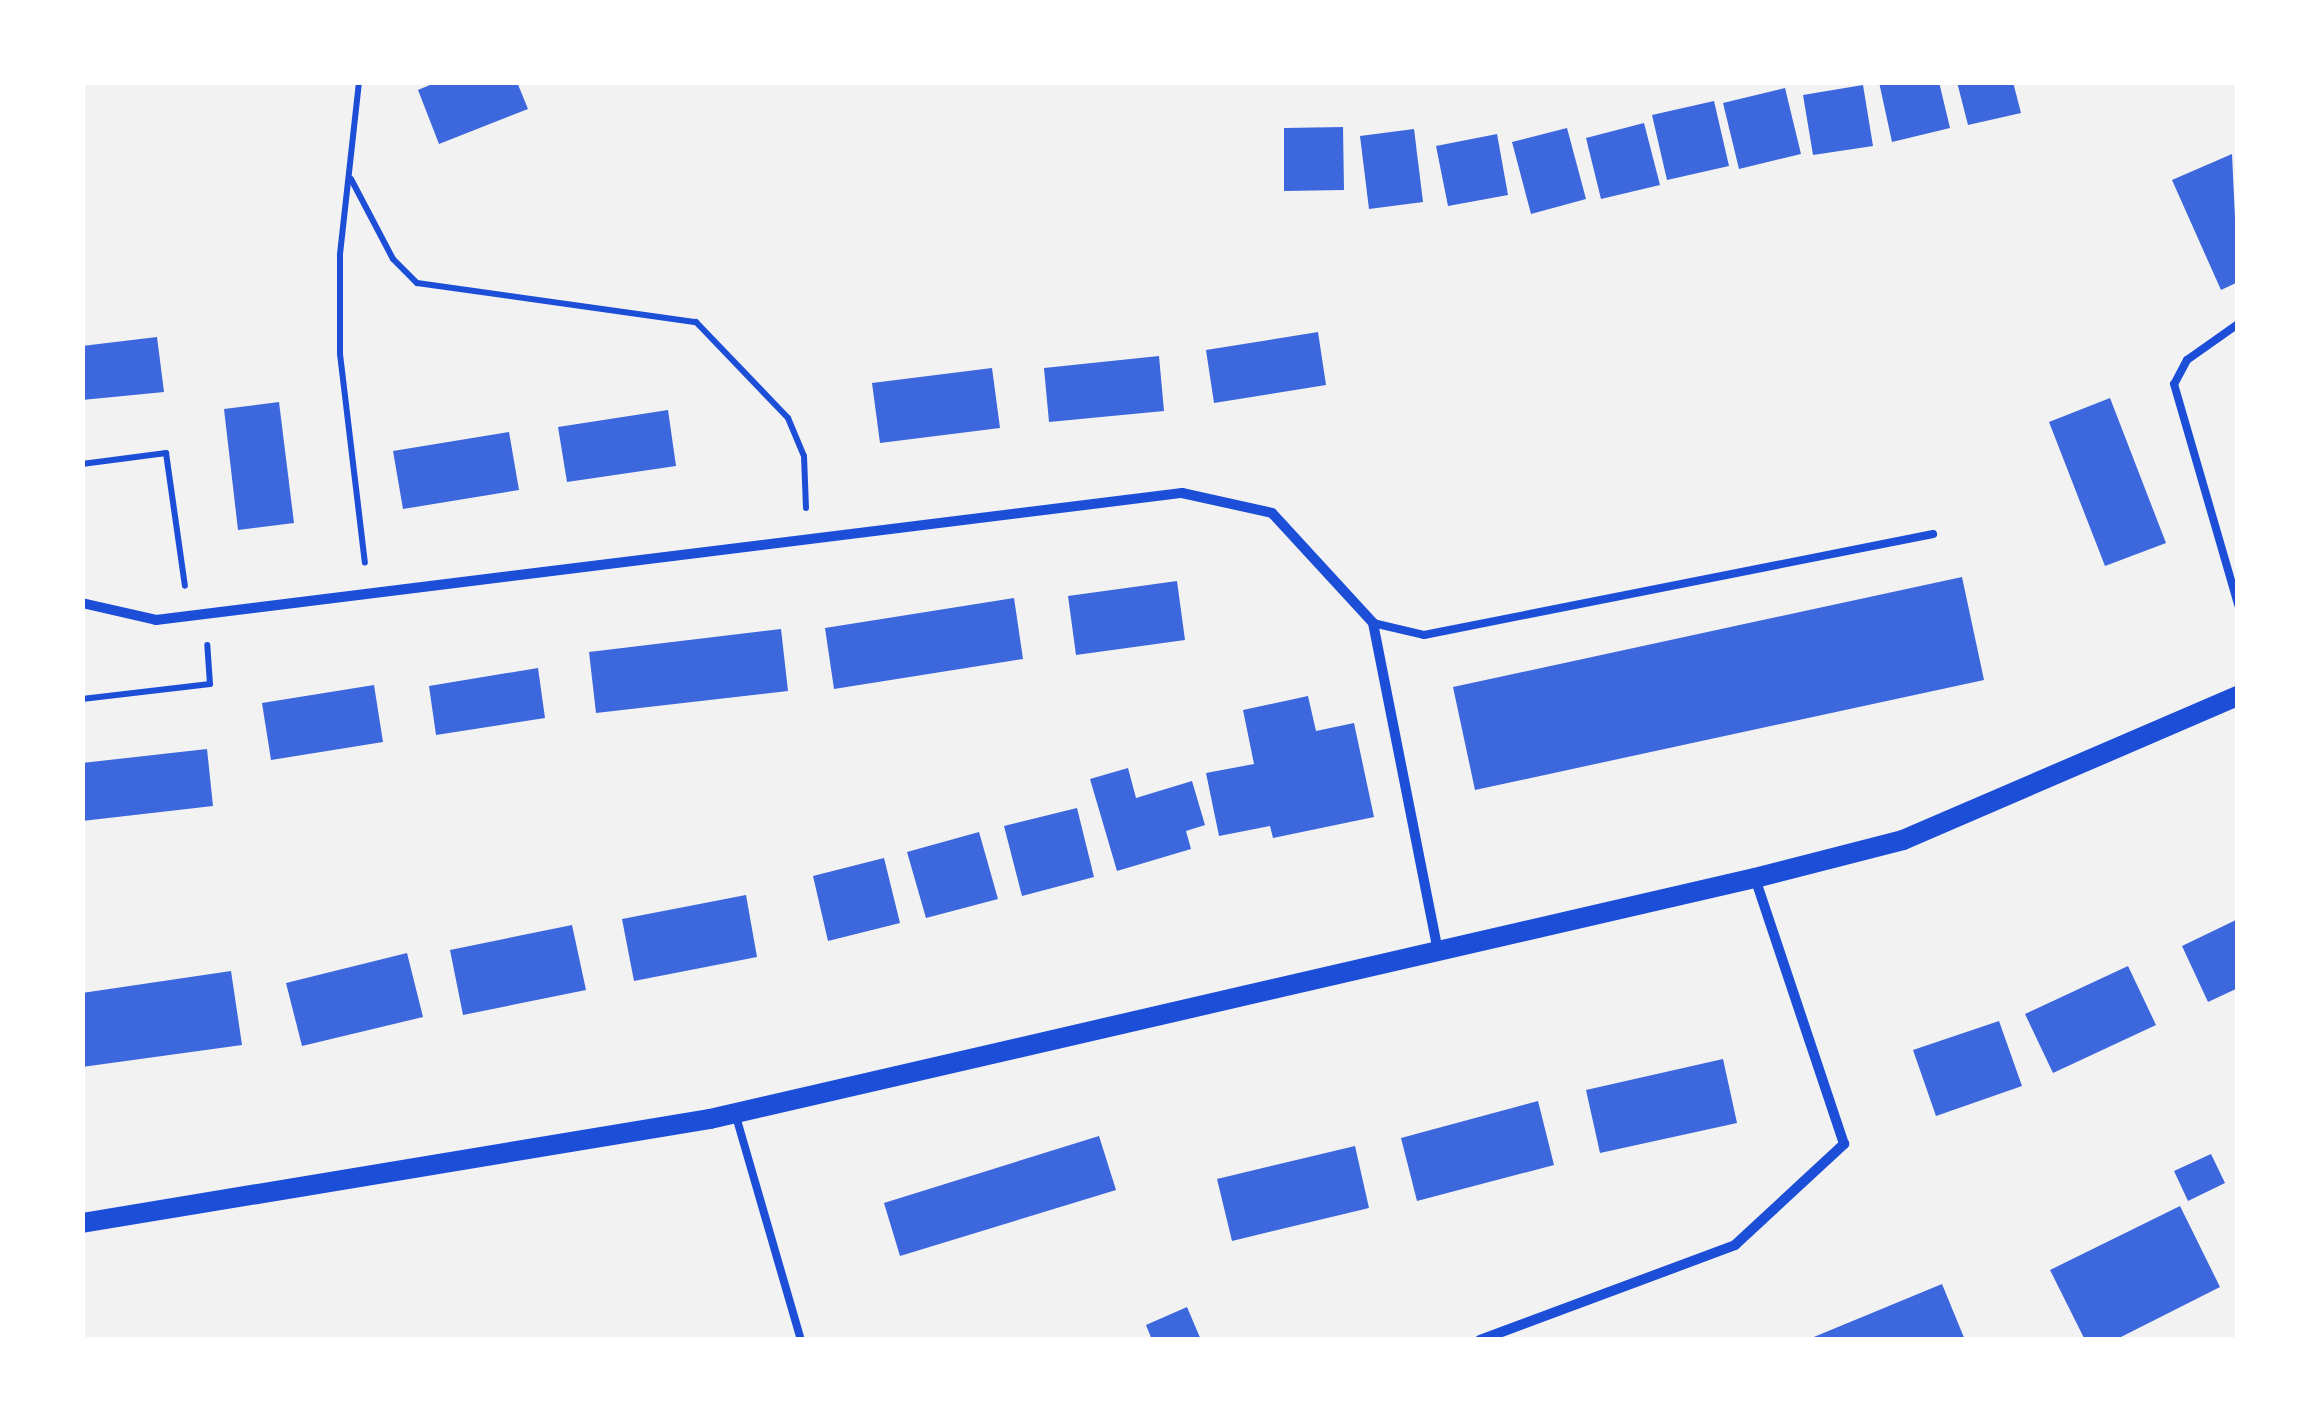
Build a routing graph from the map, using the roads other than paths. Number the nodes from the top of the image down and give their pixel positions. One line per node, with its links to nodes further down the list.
1 (2238, 324): 4 (lane)
2 (1932, 534): 5 (lane)
3 (82, 602): 5 (street)
4 (2238, 605)
5 (1373, 623): 8 (street)
6 (2238, 696): 7 (main road)
7 (1756, 878): 8 (main road); 12 (street)
8 (1437, 946): 9 (main road)
9 (735, 1113): 10 (main road); 11 (lane)
10 (82, 1223)
11 (801, 1340)
12 (1480, 1340)

